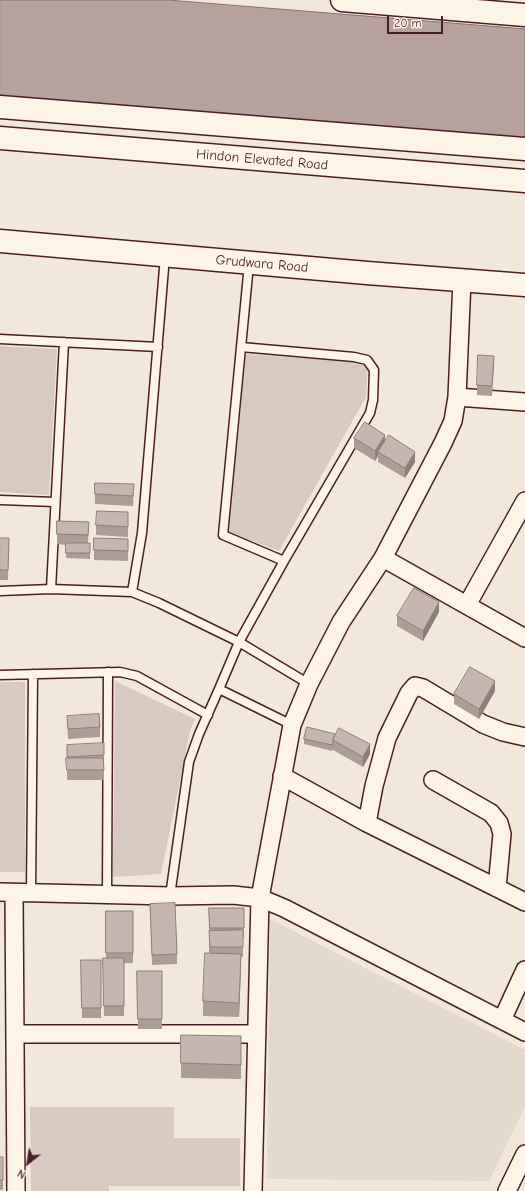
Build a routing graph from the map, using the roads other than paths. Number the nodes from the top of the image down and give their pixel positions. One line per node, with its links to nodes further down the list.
1 (342, 0): 2 (main road)
2 (525, 15)
3 (0, 107): 5 (main road)
4 (0, 138): 6 (main road, Hindon Elevated Road)
5 (525, 149)
6 (525, 181)
7 (0, 241): 8 (main road, Grudwara Road)
8 (166, 255): 9 (main road, Grudwara Road); 14 (lane)
9 (249, 263): 10 (main road, Grudwara Road); 15 (lane)
10 (462, 280): 11 (main road, Grudwara Road); 16 (street)
11 (525, 285)
12 (0, 338): 13 (lane)
13 (64, 342): 14 (lane); 20 (lane)
14 (158, 347): 25 (lane)
15 (241, 347): 22 (lane); 22 (lane)
16 (457, 397): 17 (street); 21 (street)
17 (525, 402)
18 (0, 500): 20 (lane)
19 (525, 501): 26 (street)
20 (55, 502): 23 (lane)
21 (383, 558): 26 (street); 32 (street)
22 (284, 561): 28 (lane)
23 (51, 589): 24 (lane); 25 (lane)
24 (0, 591)
25 (132, 592): 28 (lane)
26 (468, 605): 27 (street)
27 (525, 638)
28 (239, 642): 32 (lane); 33 (lane)
29 (108, 672): 30 (lane); 34 (lane); 43 (lane)
30 (33, 674): 31 (lane); 42 (lane)
31 (0, 675)
32 (309, 684): 35 (street)
33 (219, 690): 34 (lane); 35 (lane)
34 (208, 715): 44 (lane)
35 (292, 726): 37 (street)
36 (525, 737): 39 (street)
37 (282, 776): 39 (street); 45 (street)
38 (433, 780): 40 (street)
39 (367, 823): 40 (street)
40 (497, 888): 46 (street)
41 (7, 893): 42 (street); 50 (street)
42 (31, 893): 43 (street)
43 (107, 895): 44 (street)
44 (170, 896): 45 (street)
45 (260, 898): 48 (street); 51 (street)
46 (525, 902)
47 (525, 970): 48 (street)
48 (502, 1020): 49 (street)
49 (525, 1032)
50 (15, 1034): 51 (street); 53 (street)
51 (257, 1034): 54 (street)
52 (525, 1154): 55 (street)
53 (16, 1191)
54 (253, 1191)
55 (507, 1191)

